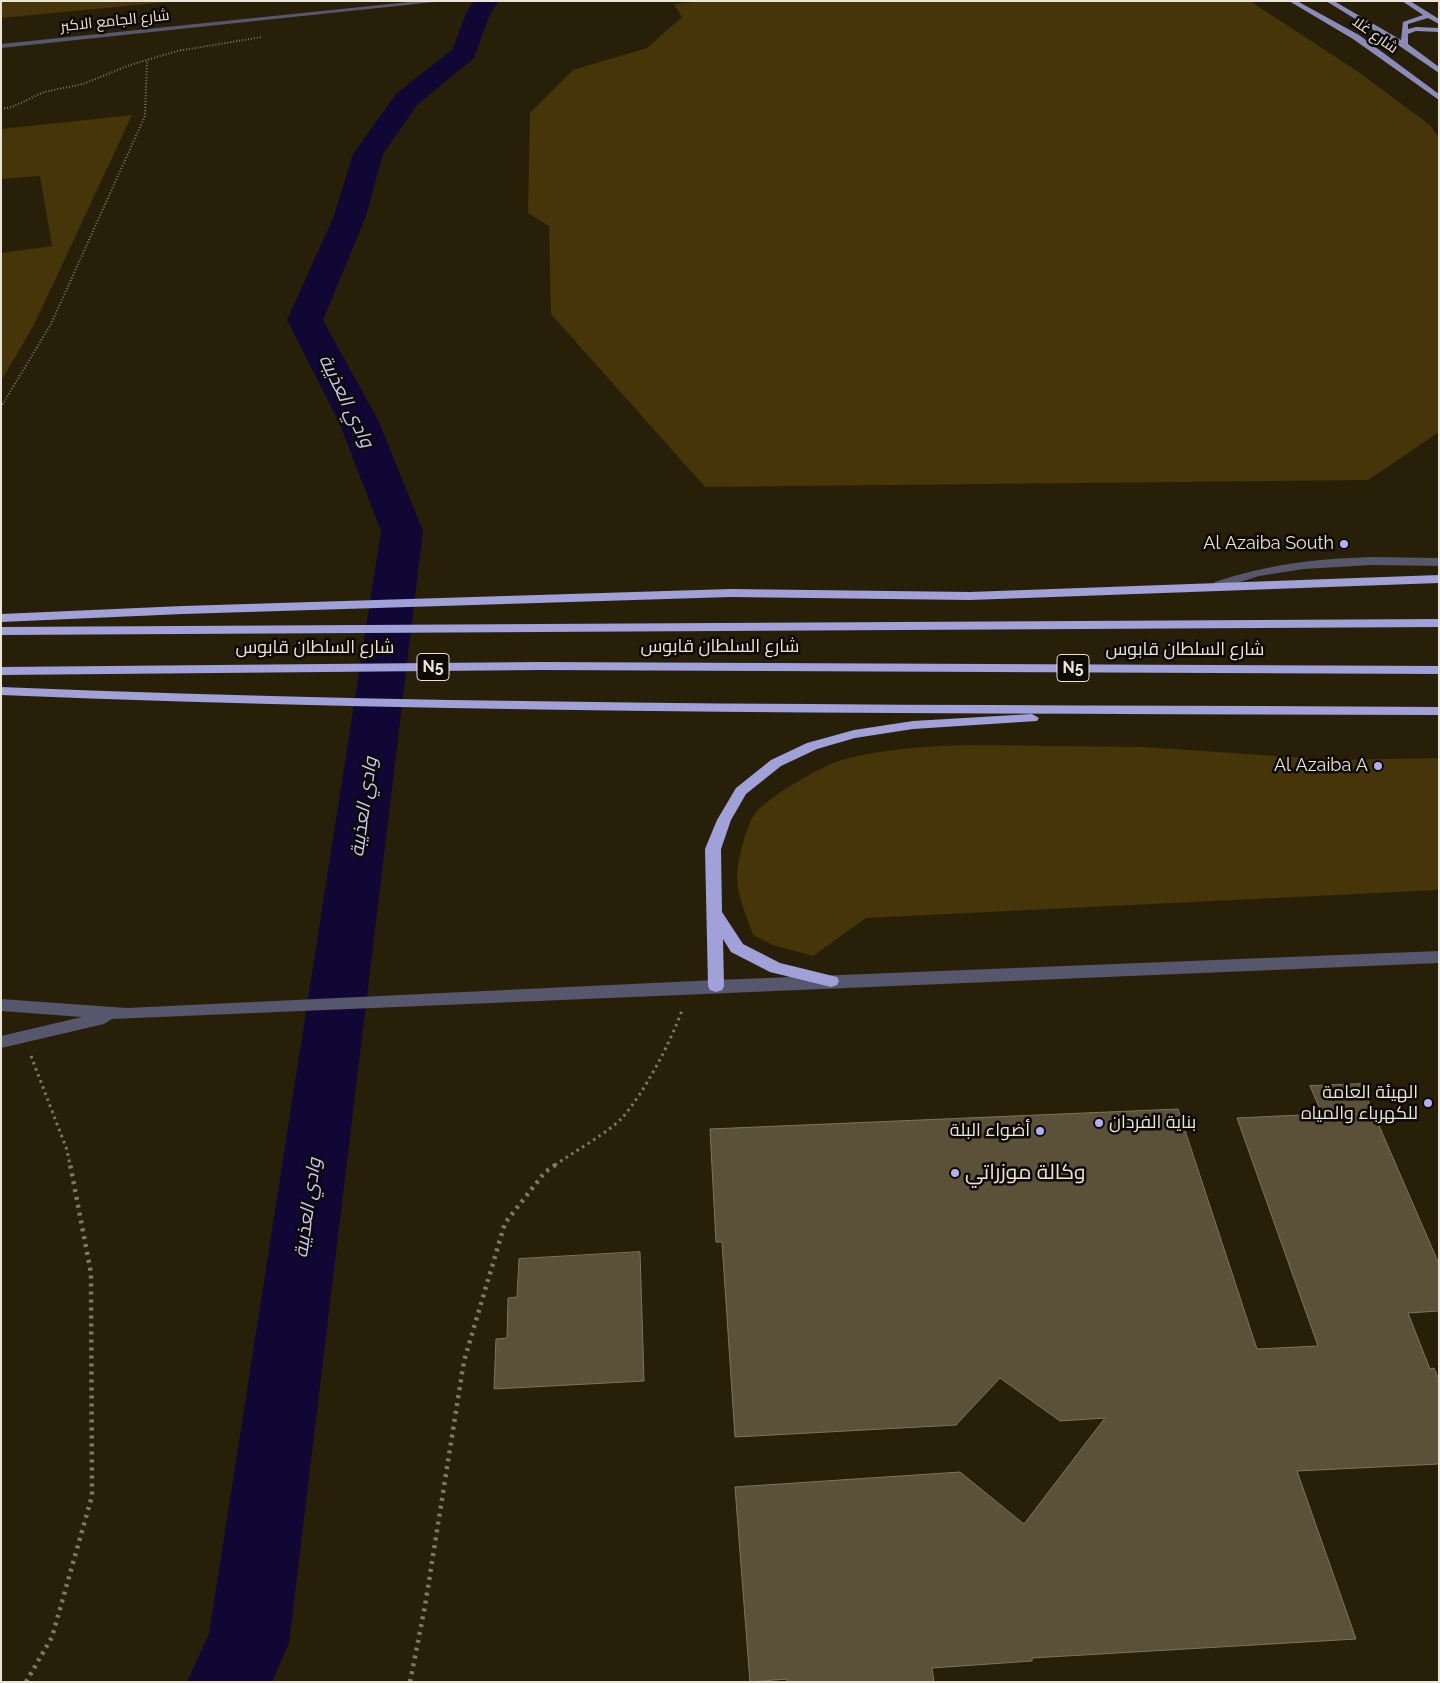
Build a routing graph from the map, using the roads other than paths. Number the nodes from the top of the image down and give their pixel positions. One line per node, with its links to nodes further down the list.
1 (441, 1): 12 (street, شارع الجامع الاكبر)
2 (1292, 1): 14 (main road, شارع غلا)
3 (1329, 1): 7 (main road, شارع غلا)
4 (1334, 1): 7 (main road)
5 (1405, 1): 6 (main road)
6 (1428, 16): 8 (main road); 10 (main road)
7 (1359, 17): 11 (main road, شارع غلا)
8 (1439, 22)
9 (1439, 30): 10 (main road)
10 (1406, 32): 11 (main road)
11 (1404, 45): 13 (main road, شارع غلا)
12 (1, 46)
13 (1439, 71)
14 (1439, 98)
15 (1439, 562): 17 (street)
16 (1439, 580): 17 (highway)
17 (1219, 585): 18 (highway)
18 (1, 618)
19 (1439, 623): 20 (highway, شارع السلطان قابوس / N5)
20 (1, 631)
21 (1439, 670): 22 (highway, شارع السلطان قابوس / N5)
22 (1, 671)
23 (1, 691): 24 (highway)
24 (1171, 710): 25 (highway); 26 (highway)
25 (1439, 712)
26 (713, 910): 28 (highway); 29 (highway)
27 (1439, 957): 28 (street)
28 (831, 981): 29 (street)
29 (716, 986): 31 (street)
30 (1, 1005): 31 (street)
31 (127, 1014): 32 (street)
32 (1, 1042)

